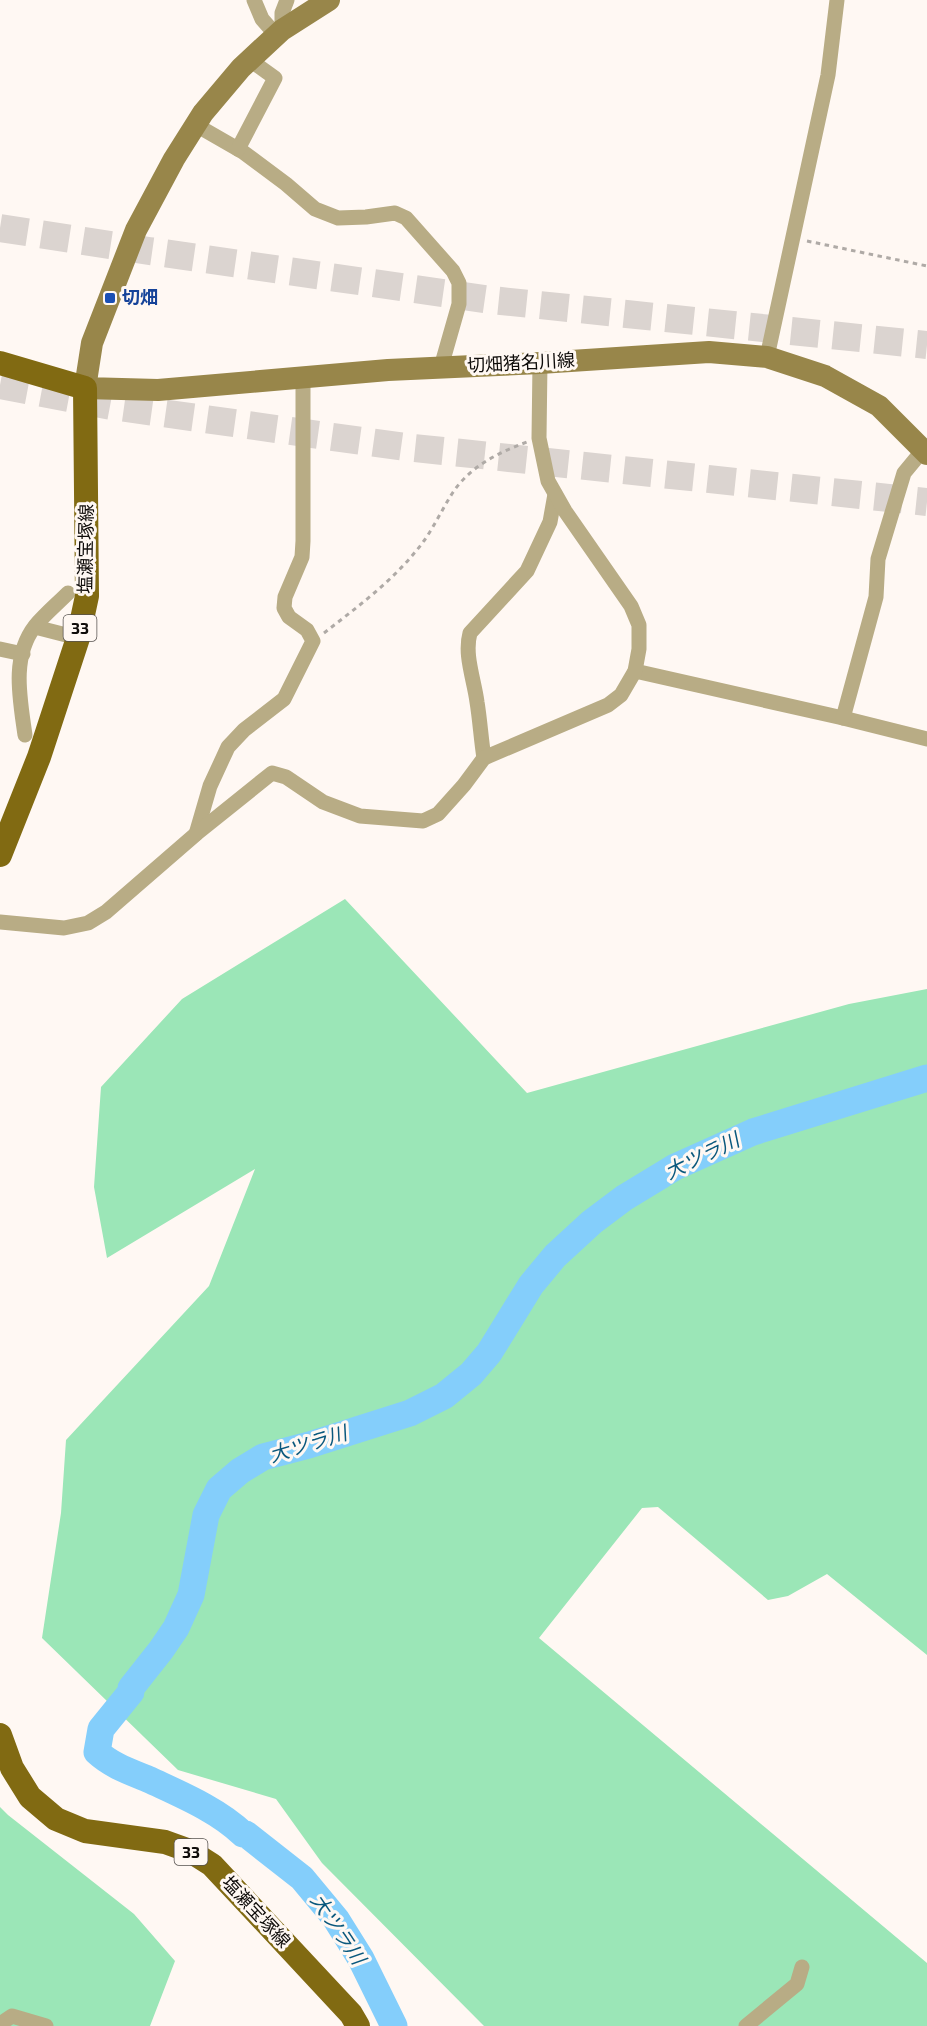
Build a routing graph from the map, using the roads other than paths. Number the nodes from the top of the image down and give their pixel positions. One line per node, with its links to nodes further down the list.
1 (254, 0): 5 (street)
2 (286, 0): 5 (street)
3 (329, 0): 5 (main road)
4 (837, 0): 9 (street)
5 (279, 32): 6 (main road)
6 (250, 60): 7 (main road); 8 (street)
7 (196, 124): 8 (street); 14 (main road)
8 (238, 149): 12 (street)
9 (767, 357): 11 (main road, 切畑猪名川線); 15 (main road, 切畑猪名川線)
10 (0, 363): 14 (main road)
11 (540, 363): 12 (main road, 切畑猪名川線); 16 (street)
12 (441, 367): 13 (main road, 切畑猪名川線)
13 (303, 377): 14 (main road, 切畑猪名川線); 27 (street)
14 (85, 388): 19 (main road, 塩瀬宝塚線 / 33)
15 (925, 452): 23 (street)
16 (555, 494): 22 (street); 26 (street)
17 (68, 593): 18 (street)
18 (35, 627): 19 (street); 21 (street)
19 (78, 638): 28 (main road, 塩瀬宝塚線 / 33)
20 (0, 649): 21 (street)
21 (23, 654): 24 (street)
22 (635, 671): 23 (street); 26 (street)
23 (843, 718): 25 (street)
24 (25, 735)
25 (927, 739)
26 (484, 758): 27 (street)
27 (196, 834): 29 (street)
28 (0, 855)
29 (0, 922)
30 (0, 1735): 34 (main road, 塩瀬宝塚線 / 33)
31 (802, 1966): 35 (street)
32 (0, 2024): 33 (street)
33 (46, 2026)
34 (358, 2026)
35 (746, 2026)

